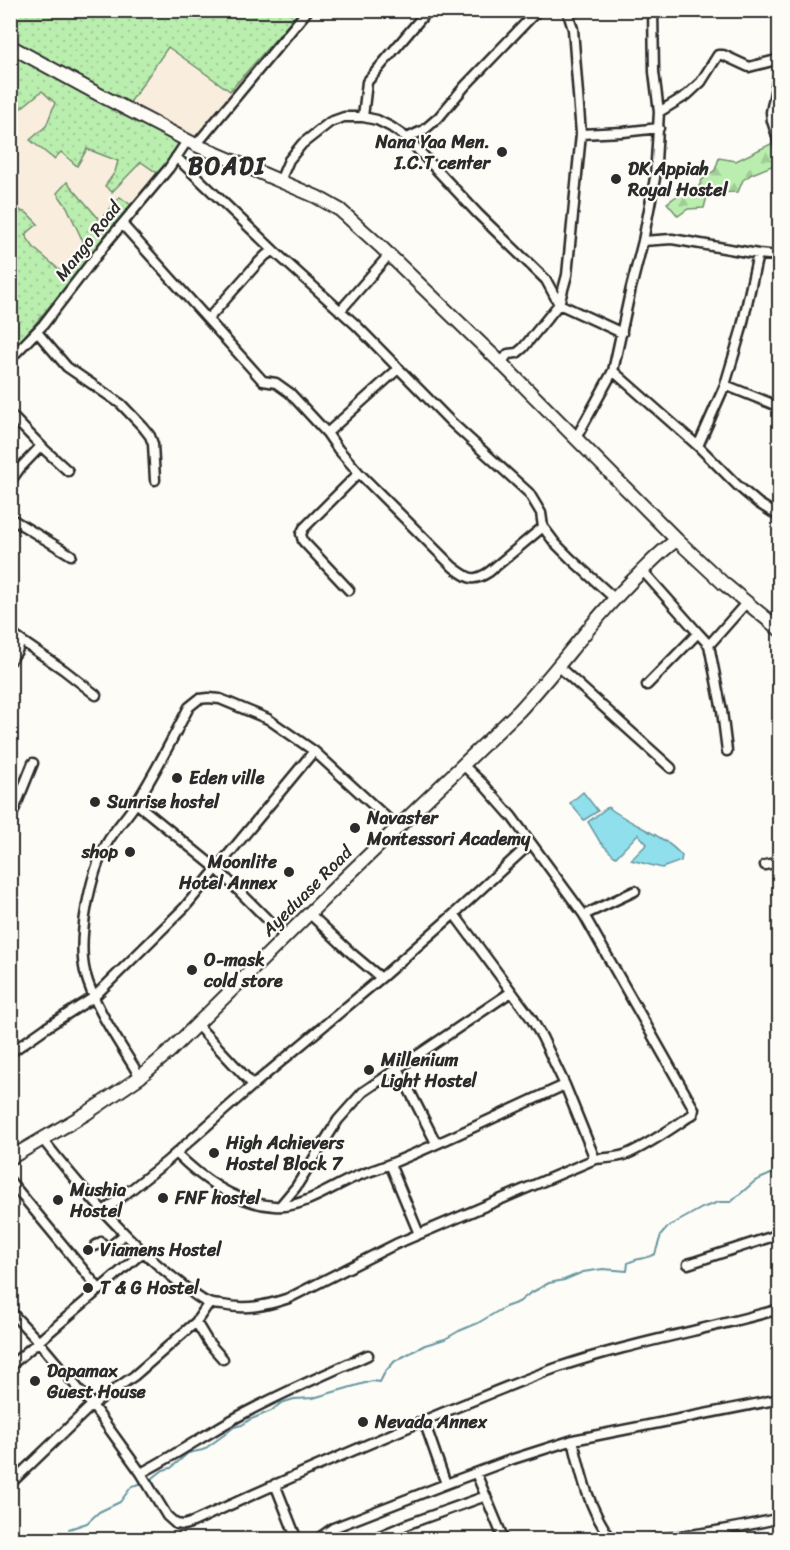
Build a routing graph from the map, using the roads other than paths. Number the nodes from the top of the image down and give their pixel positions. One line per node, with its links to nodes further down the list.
1 (308, 10): 14 (street, Mango Road)
2 (428, 10): 10 (street)
3 (538, 10): 13 (street)
4 (567, 10): 12 (street)
5 (653, 10): 9 (street)
6 (10, 46): 14 (street)
7 (780, 59): 9 (street)
8 (780, 67): 15 (street)
9 (659, 112): 11 (street)
10 (363, 117): 13 (street); 17 (street)
11 (659, 128): 12 (street); 19 (street)
12 (581, 134): 24 (street)
13 (407, 138): 24 (street)
14 (191, 143): 16 (street, Mango Road); 17 (street)
15 (780, 151)
16 (176, 157): 18 (street, Mango Road); 20 (street)
17 (280, 181): 22 (street)
18 (122, 224): 26 (street); 27 (street, Mango Road)
19 (643, 241): 21 (street); 28 (street)
20 (274, 251): 25 (street); 26 (street)
21 (758, 254): 23 (street); 33 (street)
22 (389, 255): 25 (street); 30 (street)
23 (780, 256)
24 (559, 304): 28 (street); 30 (street)
25 (340, 311): 31 (street)
26 (208, 319): 36 (street)
27 (37, 332): 29 (street, Mango Road); 42 (street)
28 (622, 333): 32 (street)
29 (10, 359)
30 (501, 363): 37 (street)
31 (398, 369): 36 (street); 46 (street)
32 (613, 371): 37 (street); 39 (street)
33 (725, 385): 34 (street); 39 (street)
34 (780, 407)
35 (10, 414): 38 (street)
36 (327, 433): 41 (street)
37 (576, 438): 47 (street)
38 (41, 446): 40 (street); 43 (street)
39 (698, 446): 44 (street)
40 (68, 471)
41 (359, 473): 46 (street); 50 (street)
42 (155, 480)
43 (10, 482)
44 (780, 517)
45 (10, 518): 48 (street)
46 (543, 527): 51 (street)
47 (677, 540): 49 (street, Ayeduase Road); 52 (street)
48 (71, 555)
49 (642, 570): 51 (street, Ayeduase Road); 55 (street)
50 (349, 590)
51 (614, 598): 59 (street, Ayeduase Road)
52 (747, 602): 53 (street); 57 (street)
53 (780, 630)
54 (10, 633): 56 (street)
55 (698, 633): 57 (street); 60 (street)
56 (21, 641): 58 (street); 61 (street)
57 (710, 645): 63 (street)
58 (10, 661)
59 (558, 666): 65 (street, Ayeduase Road); 66 (street)
60 (647, 685)
61 (96, 695)
62 (314, 751): 67 (street); 69 (street); 73 (street)
63 (727, 751)
64 (33, 764): 68 (street)
65 (463, 765): 69 (street, Ayeduase Road); 70 (street)
66 (670, 768)
67 (136, 803): 73 (street); 81 (street)
68 (10, 820)
69 (398, 828): 75 (street, Ayeduase Road)
70 (531, 843): 76 (street); 77 (street)
71 (780, 862): 72 (street)
72 (765, 865)
73 (217, 869): 78 (street); 81 (street)
74 (635, 891): 77 (street)
75 (309, 913): 78 (street, Ayeduase Road); 79 (street)
76 (454, 914): 79 (street); 80 (street)
77 (584, 915): 92 (street)
78 (285, 937): 82 (street, Ayeduase Road)
79 (381, 978): 86 (street)
80 (512, 992): 84 (street); 87 (street)
81 (94, 997): 83 (street); 85 (street)
82 (197, 1025): 85 (street, Ayeduase Road); 86 (street)
83 (10, 1053)
84 (398, 1068): 89 (street); 95 (street)
85 (140, 1077): 88 (street, Ayeduase Road)
86 (253, 1085): 90 (street)
87 (565, 1085): 89 (street); 92 (street)
88 (42, 1140): 91 (street, Ayeduase Road); 96 (street)
89 (436, 1143): 93 (street)
90 (176, 1153): 95 (street); 96 (street)
91 (10, 1158)
92 (595, 1160): 98 (street)
93 (390, 1164): 95 (street); 98 (street)
94 (10, 1181): 103 (street)
95 (280, 1206)
96 (104, 1211): 97 (street)
97 (125, 1234): 100 (street); 101 (street)
98 (419, 1234): 104 (street)
99 (780, 1234): 102 (street)
100 (96, 1246)
101 (143, 1252): 103 (street); 104 (street)
102 (688, 1264)
103 (100, 1290): 108 (street)
104 (209, 1303): 107 (street)
105 (780, 1309): 114 (street)
106 (10, 1311): 108 (street)
107 (196, 1322): 110 (street); 113 (street)
108 (38, 1341): 111 (street); 113 (street)
109 (368, 1355): 116 (street)
110 (223, 1359)
111 (10, 1366)
112 (780, 1399): 115 (street)
113 (92, 1405): 116 (street); 118 (street)
114 (424, 1421): 119 (street); 120 (street)
115 (573, 1440): 117 (street); 127 (street)
116 (141, 1473): 119 (street)
117 (476, 1473): 120 (street); 121 (street)
118 (10, 1484)
119 (275, 1484): 123 (street)
120 (446, 1484): 124 (street)
121 (486, 1496): 125 (street); 126 (street)
122 (780, 1518): 128 (street)
123 (297, 1539)
124 (316, 1539)
125 (370, 1539)
126 (504, 1539)
127 (612, 1539)
128 (646, 1539)

